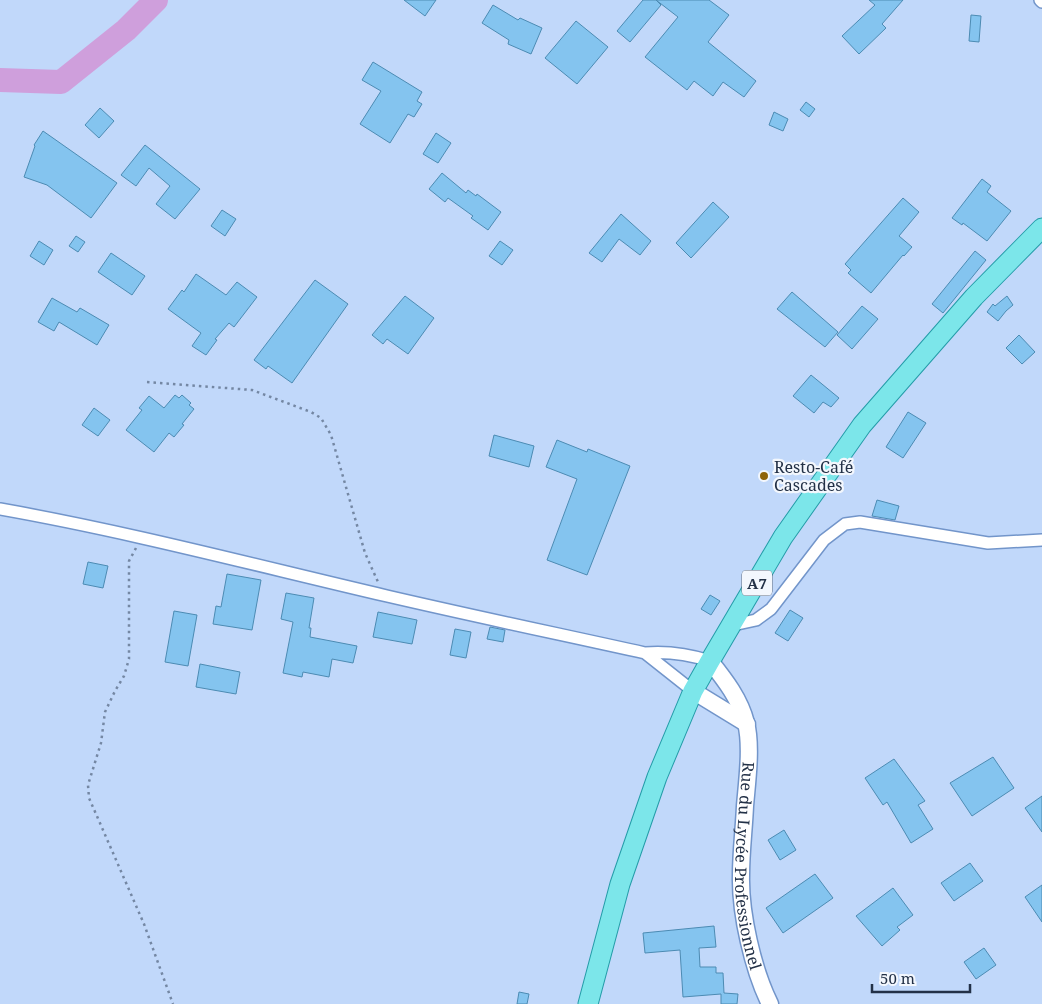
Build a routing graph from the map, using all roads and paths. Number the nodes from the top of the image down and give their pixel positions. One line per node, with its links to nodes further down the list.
1 (1042, 228): 7 (main road, A7)
2 (147, 382): 6 (path)
3 (0, 509): 4 (street)
4 (141, 538): 6 (street); 12 (path)
5 (1042, 540): 7 (street)
6 (390, 597): 8 (street)
7 (733, 625): 9 (main road, A7)
8 (645, 653): 9 (street); 10 (street)
9 (710, 661): 10 (main road, A7); 11 (main road, Rue du Lycée Professionnel)
10 (694, 691): 11 (main road); 13 (main road, A7)
11 (747, 724): 14 (main road, Rue du Lycée Professionnel)
12 (173, 1004)
13 (588, 1004)
14 (770, 1004)

